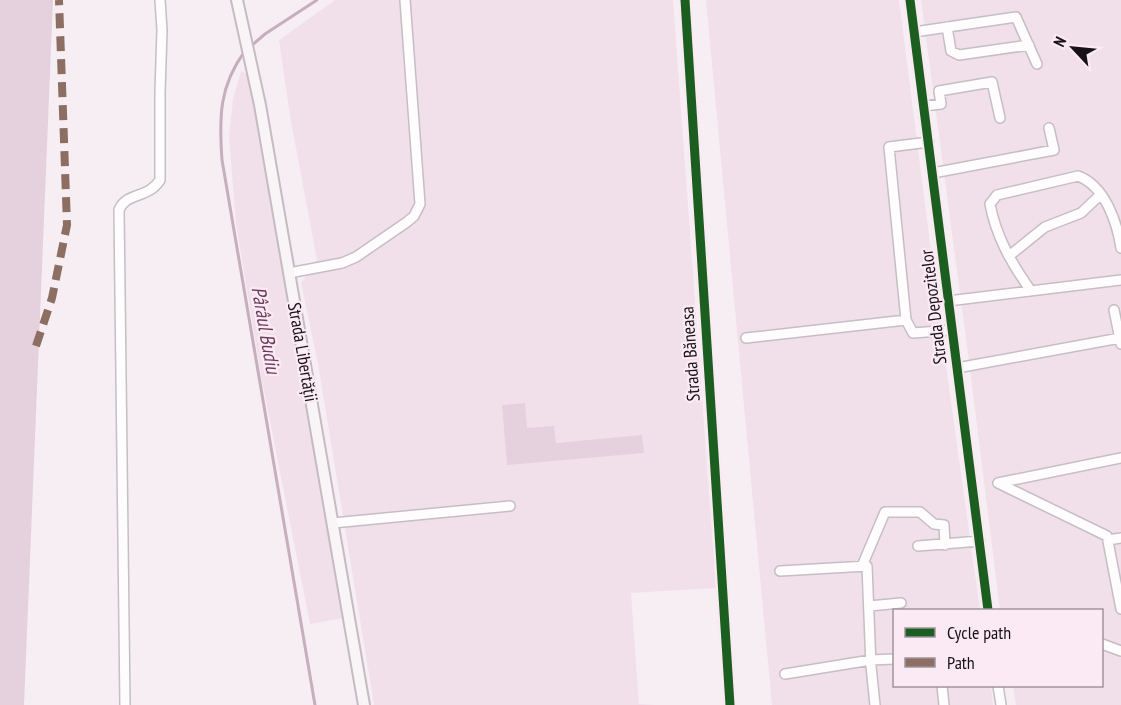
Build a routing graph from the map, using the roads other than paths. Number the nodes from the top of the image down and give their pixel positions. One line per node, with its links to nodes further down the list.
1 (160, 0): 49 (street)
2 (237, 0): 18 (main road, Strada Libertății)
3 (405, 0): 18 (street)
4 (685, 0): 51 (street, Strada Băneasa)
5 (912, 0): 7 (street, Strada Depozitelor)
6 (947, 27): 7 (street); 8 (street); 8 (street)
7 (914, 32): 10 (street, Strada Depozitelor)
8 (1029, 45): 9 (street)
9 (1037, 64)
10 (924, 106): 11 (street); 13 (street, Strada Depozitelor)
11 (1000, 118)
12 (1049, 128): 14 (street)
13 (929, 142): 14 (street, Strada Depozitelor); 23 (street)
14 (933, 173): 21 (street, Strada Depozitelor)
15 (1101, 195): 16 (street); 17 (street); 17 (street)
16 (1121, 248)
17 (1009, 256): 20 (street)
18 (289, 273): 30 (main road, Strada Libertății)
19 (1121, 280): 20 (street)
20 (1031, 291): 21 (street)
21 (948, 301): 24 (street, Strada Depozitelor)
22 (1114, 310): 26 (street)
23 (906, 320): 24 (street); 25 (street)
24 (952, 330): 27 (street, Strada Depozitelor)
25 (746, 338)
26 (1120, 341): 27 (street)
27 (957, 368): 33 (street, Strada Depozitelor)
28 (1121, 458): 32 (street)
29 (510, 506): 30 (street)
30 (333, 523): 50 (main road, Strada Libertății)
31 (1121, 538): 32 (street)
32 (1108, 540): 41 (street)
33 (980, 542): 34 (street); 40 (street, Strada Depozitelor)
34 (945, 545): 35 (street); 36 (street)
35 (918, 546)
36 (862, 566): 37 (street); 39 (street)
37 (780, 571)
38 (901, 603): 39 (street)
39 (869, 606): 45 (street)
40 (988, 609)
41 (1121, 609)
42 (1103, 645): 43 (street)
43 (1121, 651)
44 (893, 659): 45 (street)
45 (871, 660): 46 (street); 52 (street)
46 (785, 674)
47 (942, 687): 53 (street)
48 (998, 687): 54 (street)
49 (125, 705)
50 (364, 705)
51 (730, 705)
52 (875, 705)
53 (944, 705)
54 (1000, 705)

